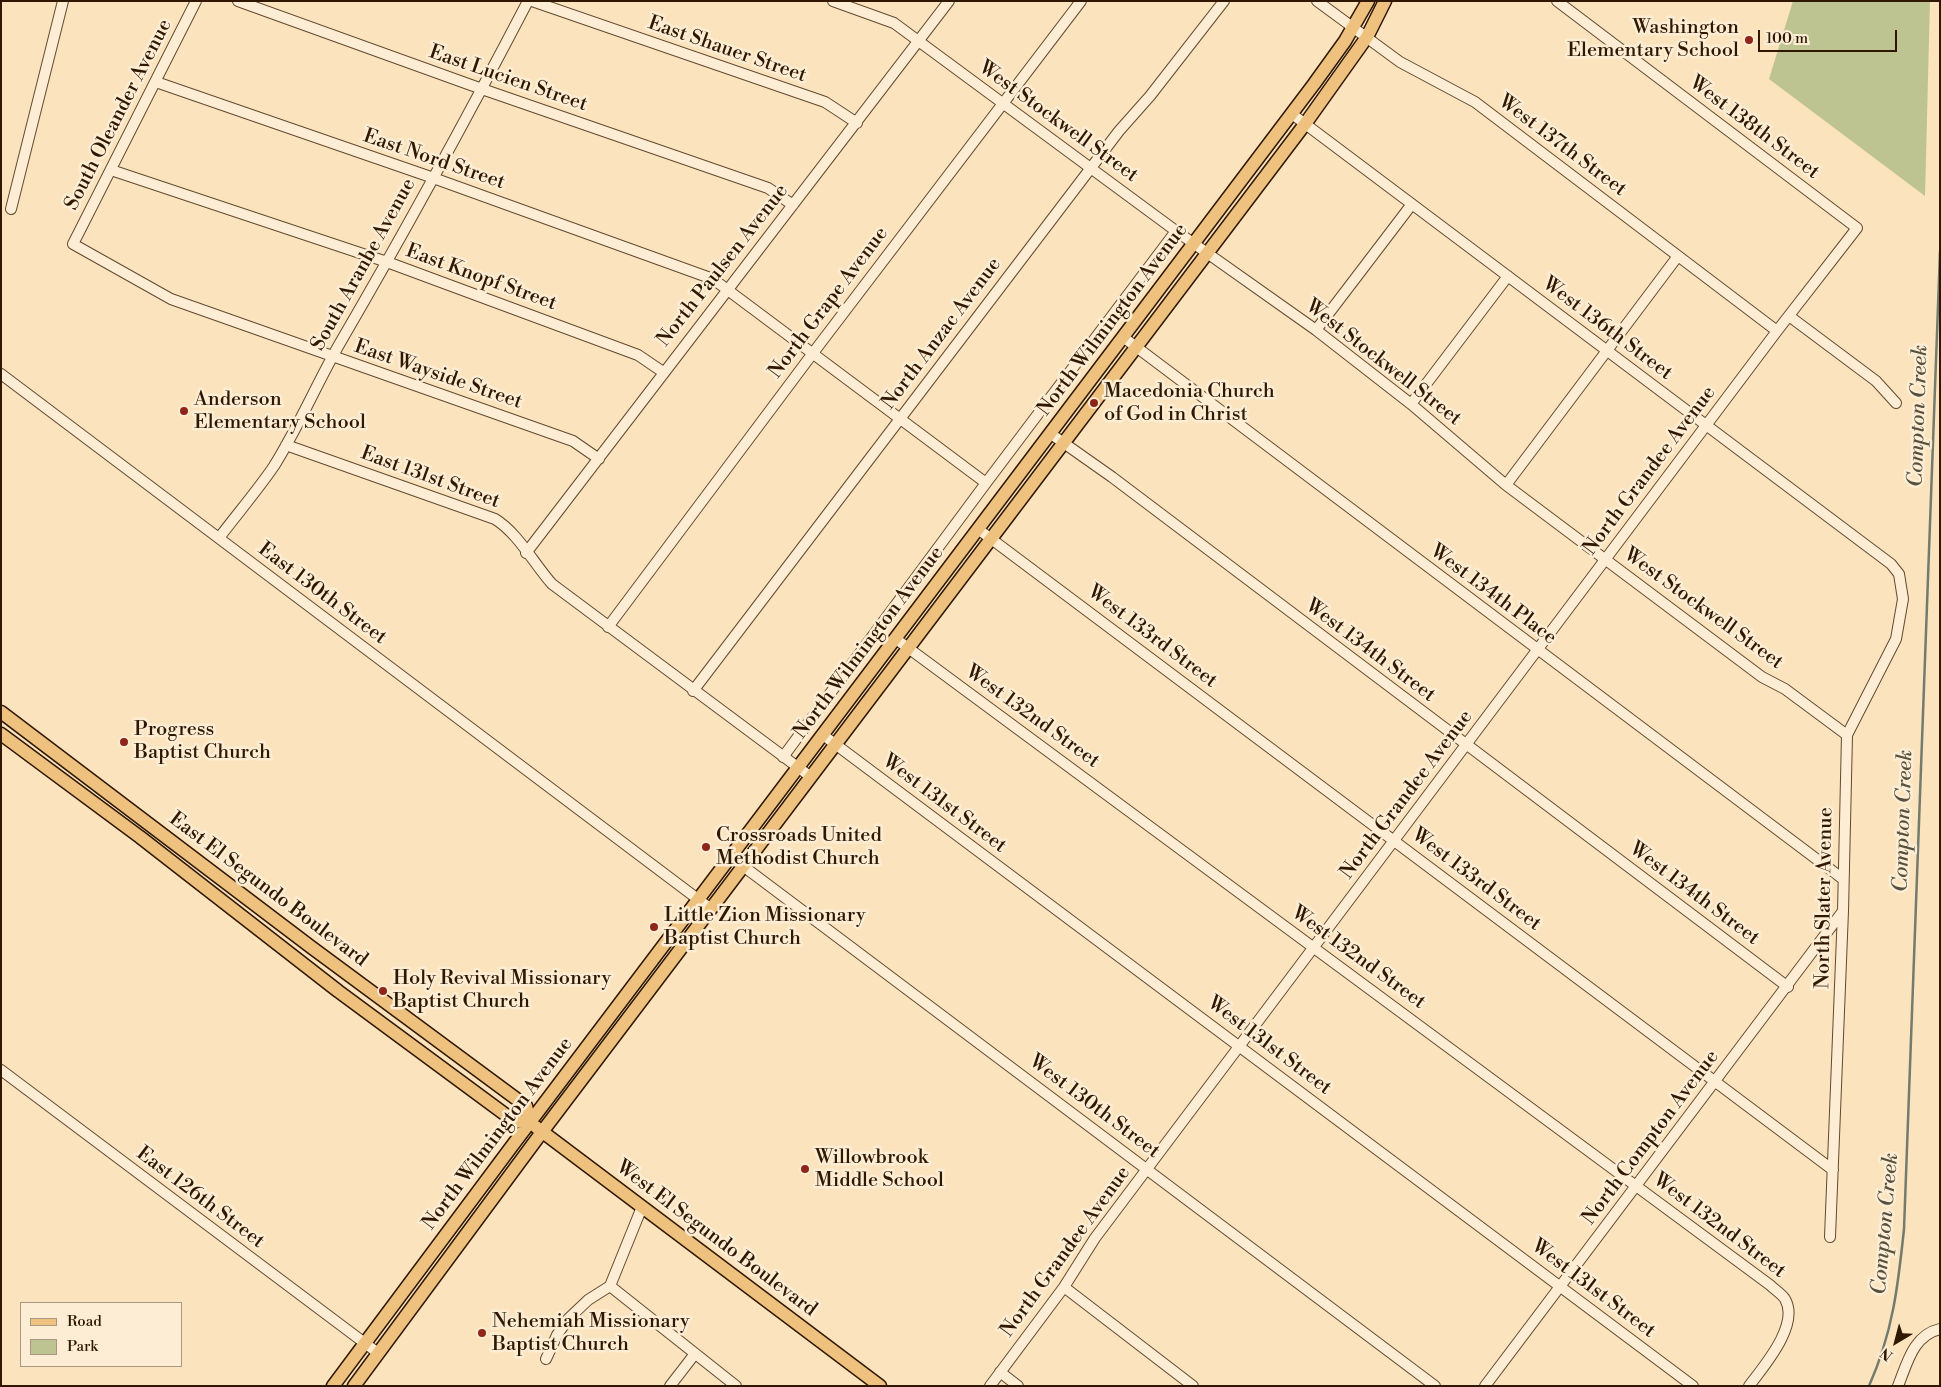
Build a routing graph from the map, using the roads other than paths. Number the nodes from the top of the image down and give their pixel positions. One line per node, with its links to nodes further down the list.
1 (63, 1): 28 (street)
2 (196, 1): 17 (street, South Oleander Avenue)
3 (238, 1): 18 (street, East Lucien Street)
4 (528, 1): 18 (street, South Aranbe Avenue)
5 (532, 1): 21 (street, East Shauer Street)
6 (833, 1): 16 (street, West Stockwell Street)
7 (949, 1): 16 (street, North Paulsen Avenue)
8 (1080, 1): 19 (street, North Grape Avenue)
9 (1224, 1): 23 (street, North Anzac Avenue)
10 (1317, 1): 14 (street, West 137th Street)
11 (1368, 1): 14 (main road, North Wilmington Avenue)
12 (1386, 1): 15 (main road, North Wilmington Avenue)
13 (1557, 1): 29 (street, West 138th Street)
14 (1353, 28): 15 (street, West 137th Street); 20 (main road, North Wilmington Avenue)
15 (1367, 37): 22 (main road, North Wilmington Avenue); 34 (street, West 137th Street)
16 (919, 42): 19 (street, West Stockwell Street); 21 (street, North Paulsen Avenue)
17 (156, 82): 24 (street, South Oleander Avenue); 25 (street, East Nord Street)
18 (482, 90): 25 (street, South Aranbe Avenue); 27 (street, East Lucien Street)
19 (1003, 102): 23 (street, West Stockwell Street); 44 (street, North Grape Avenue)
20 (1292, 114): 22 (street, West 136th Street); 31 (main road, North Wilmington Avenue)
21 (857, 123): 27 (street, North Paulsen Avenue)
22 (1305, 124): 26 (street, West 136th Street); 33 (main road, North Wilmington Avenue)
23 (1091, 167): 30 (street, West Stockwell Street); 50 (street, North Anzac Avenue)
24 (111, 170): 32 (street, South Oleander Avenue); 35 (street, East Knopf Street)
25 (433, 178): 35 (street, South Aranbe Avenue); 37 (street, East Nord Street)
26 (1412, 204): 36 (street, West 136th Street); 39 (street)
27 (792, 205): 37 (street, North Paulsen Avenue)
28 (11, 209)
29 (1858, 228): 38 (street, North Grandee Avenue)
30 (1176, 231): 31 (street, West Stockwell Street); 56 (street)
31 (1194, 242): 33 (street, West Stockwell Street); 41 (main road, North Wilmington Avenue)
32 (73, 244): 45 (street, East Wayside Street)
33 (1207, 252): 39 (street, West Stockwell Street); 42 (main road, North Wilmington Avenue)
34 (1678, 256): 40 (street, West 137th Street); 43 (street)
35 (387, 262): 45 (street, South Aranbe Avenue); 46 (street, East Knopf Street)
36 (1508, 276): 43 (street, West 136th Street); 49 (street)
37 (728, 290): 44 (street, East Nord Street); 46 (street, North Paulsen Avenue)
38 (1789, 316): 40 (street, North Grandee Avenue); 48 (street)
39 (1316, 330): 49 (street, West Stockwell Street)
40 (1778, 331): 51 (street, North Grandee Avenue)
41 (1123, 337): 42 (street, West 134th Place); 52 (main road, North Wilmington Avenue)
42 (1136, 347): 53 (main road, North Wilmington Avenue); 67 (street, West 134th Place)
43 (1607, 351): 51 (street, West 136th Street); 57 (street)
44 (813, 353): 50 (street, East Nord Street); 64 (street, North Grape Avenue)
45 (332, 356): 54 (street, South Aranbe Avenue); 55 (street, East Wayside Street)
46 (664, 372): 55 (street, North Paulsen Avenue)
47 (1, 374): 59 (street, East 130th Street)
48 (1896, 403)
49 (1411, 404): 57 (street, West Stockwell Street)
50 (900, 418): 56 (street, East Nord Street); 68 (street, North Anzac Avenue)
51 (1706, 426): 62 (street, North Grandee Avenue); 63 (street, West 136th Street)
52 (1051, 434): 53 (street, West 134th Street); 58 (main road, North Wilmington Avenue)
53 (1063, 443): 60 (main road, North Wilmington Avenue); 74 (street, West 134th Street)
54 (286, 445): 59 (street, South Aranbe Avenue); 61 (street, East 131st Street)
55 (599, 459): 61 (street, North Paulsen Avenue)
56 (986, 483): 75 (street)
57 (1506, 485): 62 (street, West Stockwell Street)
58 (978, 529): 60 (street, West 133rd Street); 65 (main road, North Wilmington Avenue)
59 (219, 538): 82 (street, East 130th Street)
60 (992, 539): 66 (main road, North Wilmington Avenue); 78 (street, West 133rd Street)
61 (526, 553): 64 (street)
62 (1606, 560): 67 (street, North Grandee Avenue); 72 (street, West Stockwell Street)
63 (1899, 574): 72 (street, North Slater Avenue)
64 (608, 627): 68 (street)
65 (896, 639): 66 (street, West 132nd Street); 71 (main road, North Wilmington Avenue)
66 (908, 648): 73 (main road, North Wilmington Avenue); 85 (street, West 132nd Street)
67 (1538, 650): 74 (street, North Grandee Avenue); 81 (street, West 134th Place)
68 (693, 691): 75 (street)
69 (1, 712): 90 (main road, East El Segundo Boulevard)
70 (1, 734): 90 (main road, East El Segundo Boulevard)
71 (823, 735): 73 (street, West 131st Street); 76 (main road, North Wilmington Avenue)
72 (1846, 736): 81 (street, North Slater Avenue)
73 (835, 744): 77 (main road, North Wilmington Avenue); 87 (street, West 131st Street)
74 (1466, 745): 78 (street, North Grandee Avenue); 86 (street, West 134th Street)
75 (783, 757): 76 (street)
76 (798, 768): 77 (street); 79 (main road, North Wilmington Avenue)
77 (811, 777): 80 (main road, North Wilmington Avenue)
78 (1395, 841): 85 (street, North Grandee Avenue); 89 (street, West 133rd Street)
79 (731, 857): 80 (street, West 130th Street); 82 (main road, North Wilmington Avenue)
80 (743, 866): 83 (main road, North Wilmington Avenue); 92 (street, West 130th Street)
81 (1843, 880): 84 (street, North Slater Avenue)
82 (698, 900): 83 (street); 90 (main road, North Wilmington Avenue)
83 (711, 909): 91 (main road, North Wilmington Avenue)
84 (1844, 911): 86 (street, North Compton Avenue); 93 (street, North Slater Avenue)
85 (1314, 948): 87 (street, North Grandee Avenue); 94 (street, West 132nd Street)
86 (1788, 987): 89 (street, North Compton Avenue)
87 (1240, 1047): 92 (street, North Grandee Avenue); 98 (street, West 131st Street)
88 (1, 1070): 101 (street, East 126th Street)
89 (1716, 1082): 93 (street, West 133rd Street); 94 (street, North Compton Avenue)
90 (530, 1122): 91 (main road, West El Segundo Boulevard); 101 (main road, North Wilmington Avenue)
91 (543, 1130): 95 (main road, West El Segundo Boulevard); 102 (main road, North Wilmington Avenue)
92 (1148, 1169): 99 (street, North Grandee Avenue); 114 (street, West 130th Street)
93 (1833, 1170): 96 (street, North Slater Avenue)
94 (1637, 1186): 98 (street, North Compton Avenue); 117 (street, West 132nd Street)
95 (642, 1207): 97 (street); 110 (main road, West El Segundo Boulevard)
96 (1830, 1237)
97 (610, 1286): 103 (street); 104 (street)
98 (1560, 1286): 115 (street, North Compton Avenue); 116 (street, West 131st Street)
99 (1064, 1287): 105 (street, North Grandee Avenue); 113 (street)
100 (1940, 1329): 118 (street)
101 (364, 1343): 102 (street, East 126th Street); 106 (main road, North Wilmington Avenue)
102 (378, 1354): 107 (main road, North Wilmington Avenue)
103 (694, 1354): 108 (street); 109 (street)
104 (546, 1359)
105 (1000, 1372): 111 (street, North Grandee Avenue); 112 (street)
106 (332, 1386)
107 (354, 1386)
108 (670, 1386)
109 (736, 1386)
110 (880, 1386)
111 (990, 1386)
112 (1018, 1386)
113 (1193, 1386)
114 (1435, 1386)
115 (1485, 1386)
116 (1693, 1386)
117 (1750, 1386)
118 (1898, 1386)

